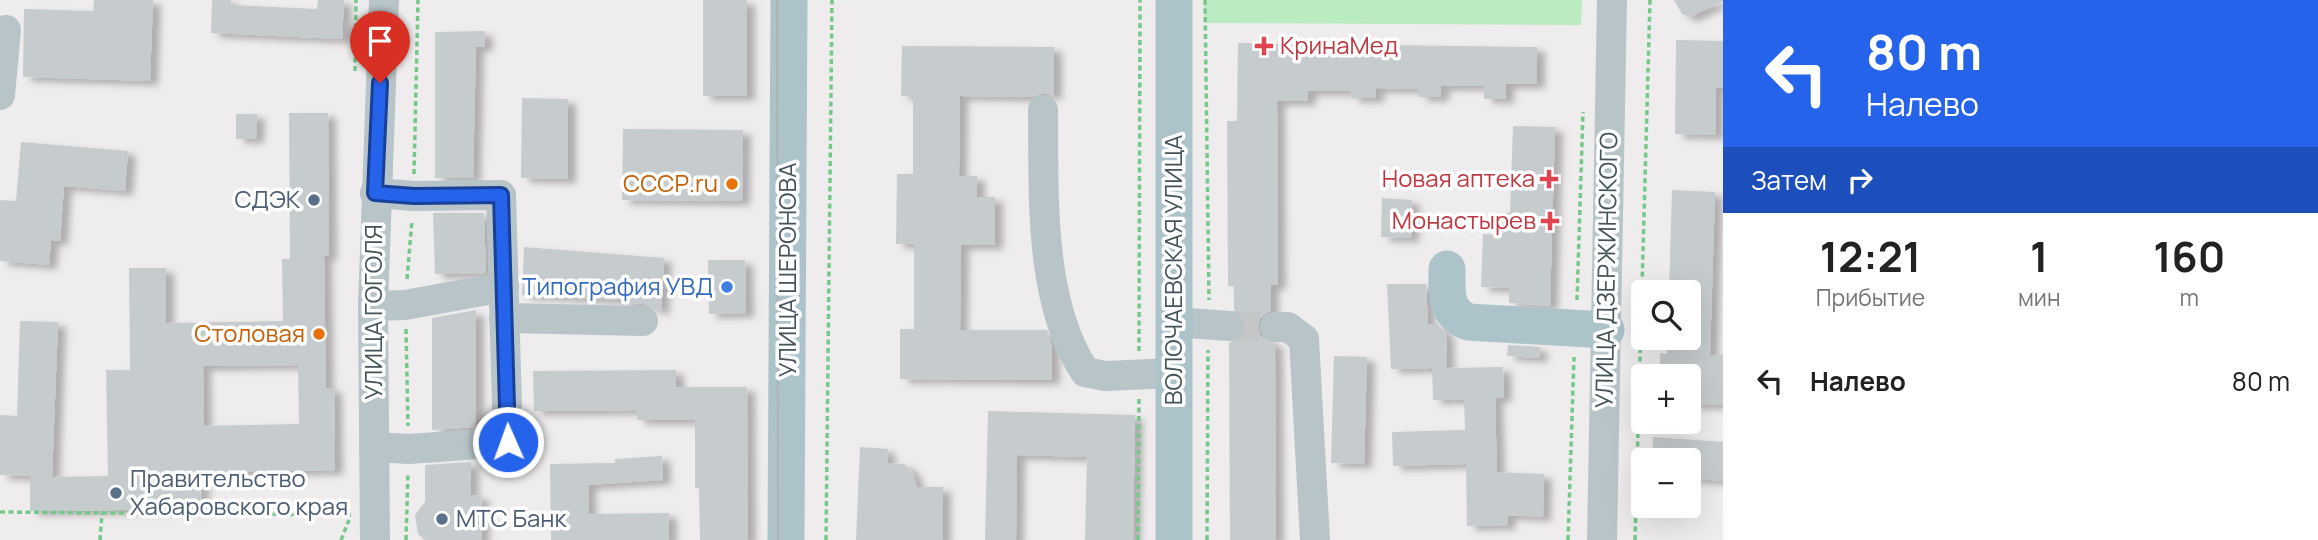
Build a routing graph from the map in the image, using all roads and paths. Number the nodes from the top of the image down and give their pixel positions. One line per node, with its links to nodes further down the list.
1 (384, 0): 14 (street, УЛИЦА ГОГОЛЯ)
2 (418, 0): 15 (path)
3 (789, 0): 35 (main road, УЛИЦА ШЕРОНОВА)
4 (831, 0): 36 (path)
5 (1140, 0): 26 (path)
6 (1174, 0): 23 (main road, ВОЛОЧАЕВСКАЯ УЛИЦА)
7 (1205, 0): 23 (path)
8 (1612, 0): 25 (street, УЛИЦА ДЗЕРЖИНСКОГО)
9 (1650, 0): 43 (path)
10 (6, 30): 11 (street)
11 (0, 95)
12 (1043, 110): 26 (street)
13 (1584, 111): 19 (path)
14 (375, 193): 15 (street); 20 (street, УЛИЦА ГОГОЛЯ)
15 (414, 196): 17 (street); 18 (path)
16 (1447, 269): 25 (main road)
17 (504, 287): 18 (street); 21 (street)
18 (405, 305): 20 (street); 27 (path)
19 (1576, 305)
20 (373, 306): 28 (street, УЛИЦА ГОГОЛЯ)
21 (504, 318): 22 (street); 27 (street)
22 (643, 321)
23 (1204, 324): 26 (main road, ВОЛОЧАЕВСКАЯ УЛИЦА); 39 (path)
24 (1275, 327): 40 (street)
25 (1590, 338): 41 (path); 42 (street, УЛИЦА ДЗЕРЖИНСКОГО)
26 (1156, 374): 37 (path); 38 (main road, ВОЛОЧАЕВСКАЯ УЛИЦА)
27 (409, 449): 28 (street); 34 (path)
28 (374, 460): 33 (street, УЛИЦА ГОГОЛЯ)
29 (0, 512): 30 (path)
30 (102, 513): 31 (path); 32 (path)
31 (351, 515)
32 (100, 540)
33 (375, 540)
34 (406, 540)
35 (786, 540)
36 (825, 540)
37 (1138, 540)
38 (1174, 540)
39 (1208, 540)
40 (1315, 540)
41 (1568, 540)
42 (1602, 540)
43 (1635, 540)

